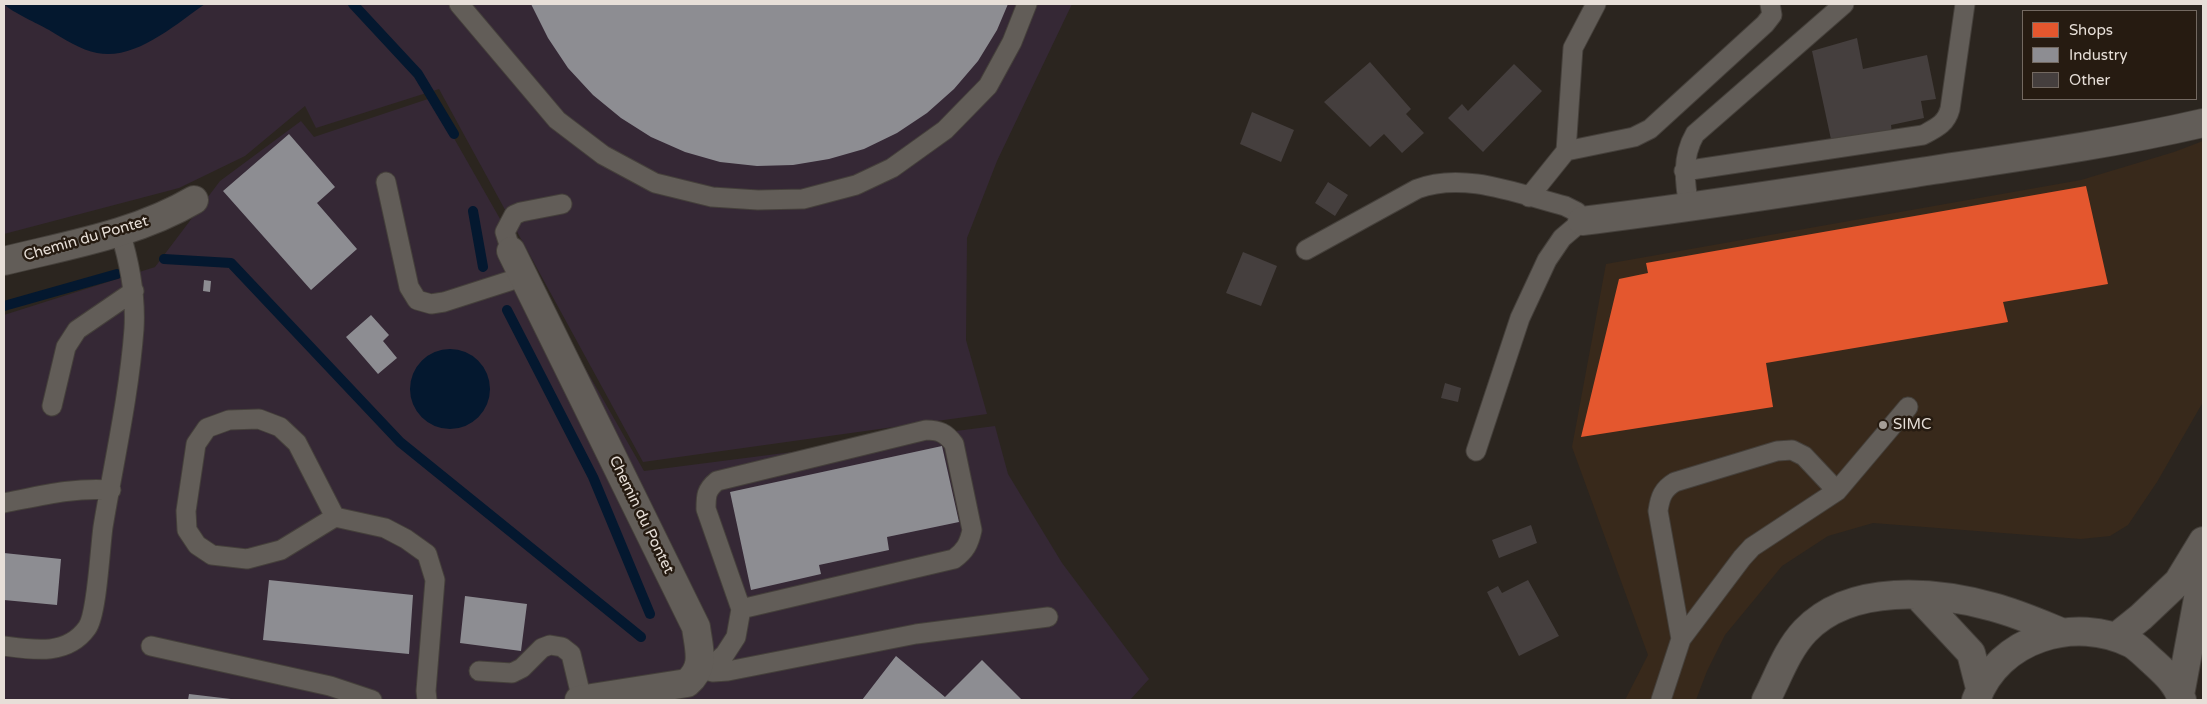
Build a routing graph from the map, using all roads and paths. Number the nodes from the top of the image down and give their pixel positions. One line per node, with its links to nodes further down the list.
1 (459, 4): 2 (lane)
2 (1027, 4)
3 (1596, 4): 8 (lane)
4 (1770, 4): 8 (lane)
5 (1844, 4): 9 (lane)
6 (1965, 4): 9 (lane)
7 (2203, 123): 14 (street)
8 (1566, 151): 11 (lane)
9 (1684, 171): 14 (lane)
10 (386, 182): 20 (lane)
11 (1529, 197): 15 (lane); 17 (lane)
12 (194, 200): 16 (street, Chemin du Pontet)
13 (562, 204): 18 (lane)
14 (1689, 208): 15 (street)
15 (1582, 221): 24 (lane)
16 (120, 232): 19 (street, Chemin du Pontet); 21 (lane)
17 (1306, 250)
18 (511, 251): 20 (street, Chemin du Pontet)
19 (4, 262)
20 (525, 276): 40 (street, Chemin du Pontet)
21 (134, 290): 22 (lane); 25 (lane)
22 (52, 406)
23 (1908, 407): 26 (lane)
24 (1476, 451)
25 (111, 490): 27 (lane); 37 (lane)
26 (1837, 491): 36 (lane); 36 (lane)
27 (4, 503)
28 (335, 517): 28 (lane); 44 (lane)
29 (2203, 542): 35 (street)
30 (2203, 580): 42 (street)
31 (1917, 596): 34 (street); 41 (street); 47 (street)
32 (742, 609): 32 (lane); 40 (lane)
33 (1048, 617): 40 (lane)
34 (2061, 632): 35 (street); 41 (street)
35 (2116, 637): 42 (street)
36 (1681, 639): 46 (lane)
37 (4, 646)
38 (151, 646): 43 (lane)
39 (479, 671): 45 (lane)
40 (692, 684): 45 (street)
41 (1978, 694)
42 (2181, 697)
43 (372, 700)
44 (427, 700)
45 (580, 700)
46 (1661, 700)
47 (1766, 700)

